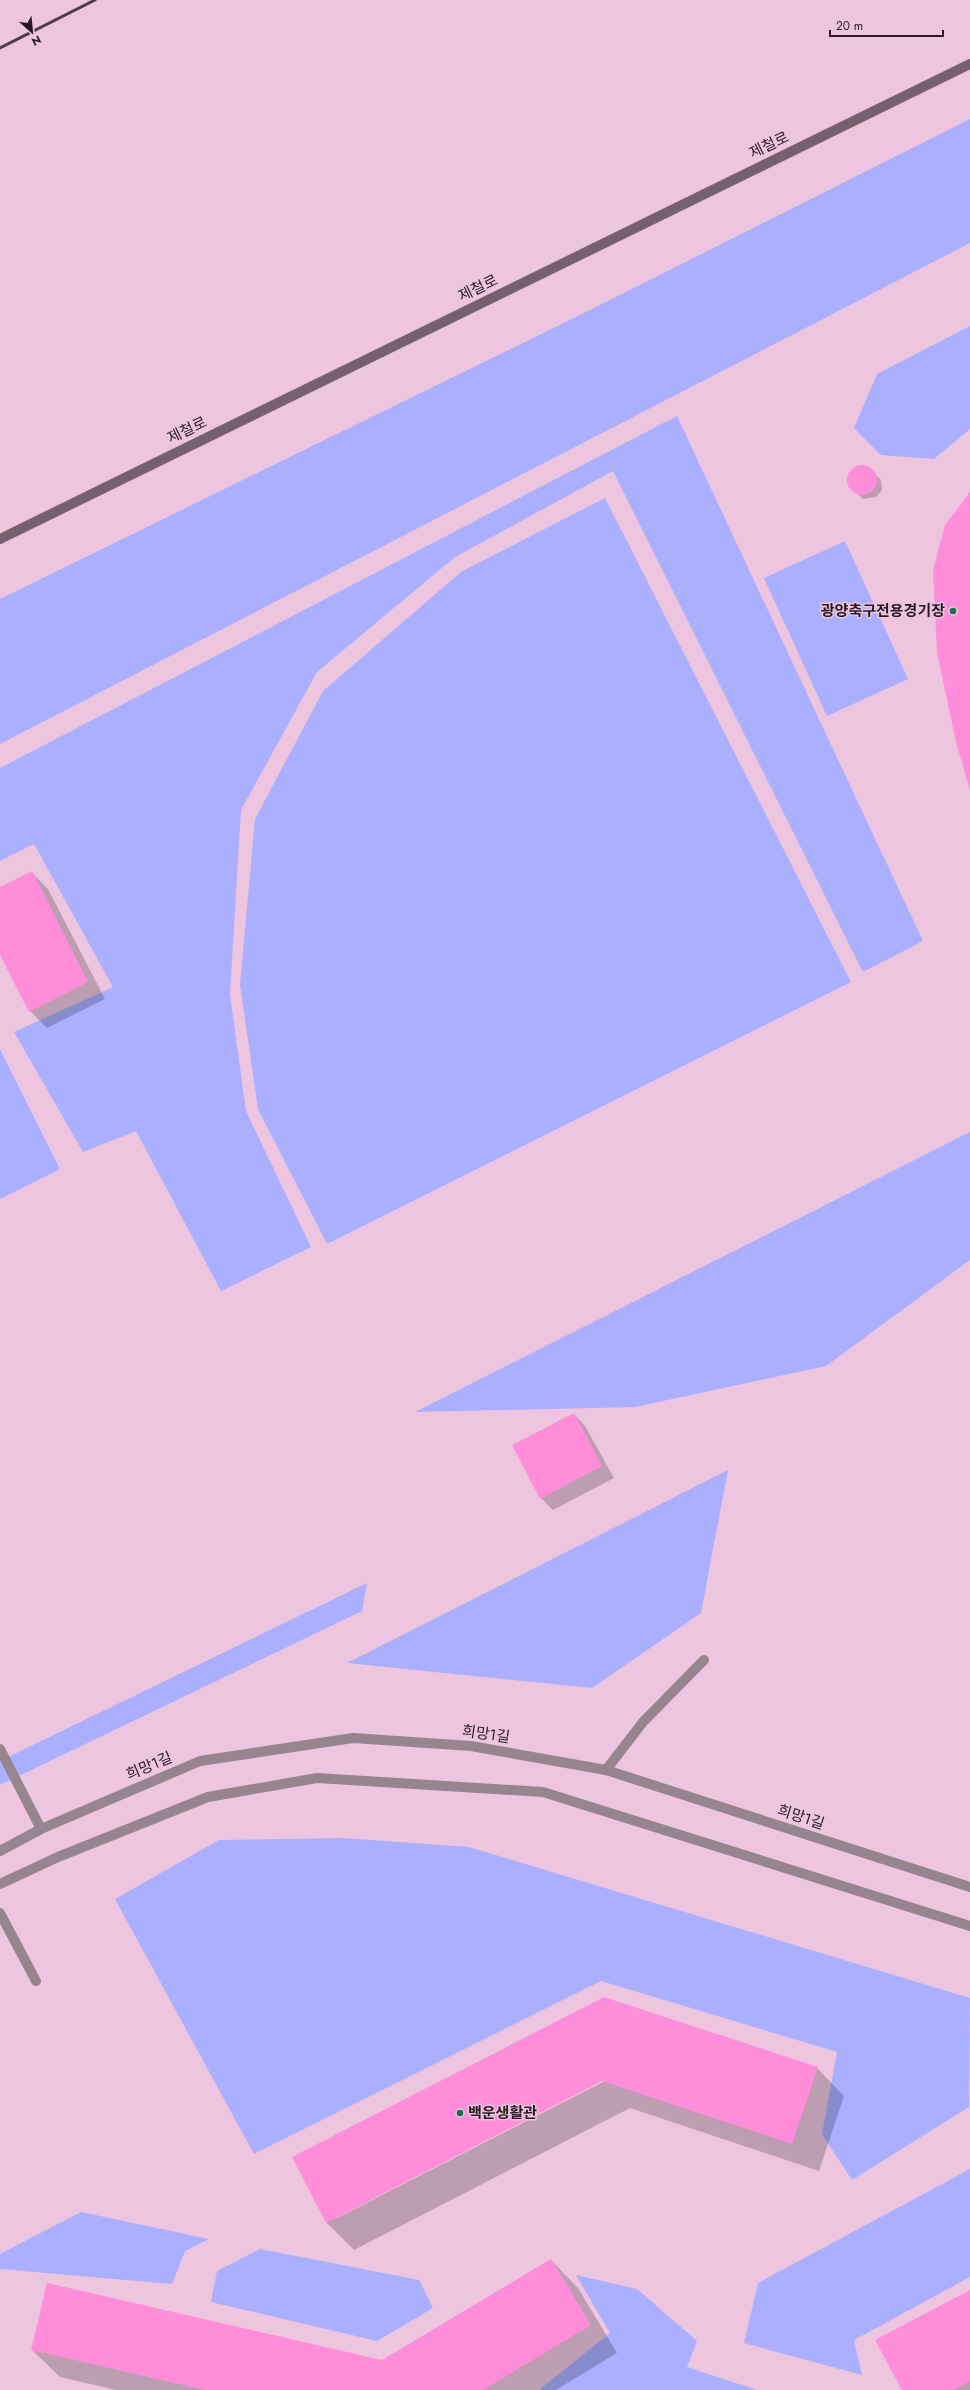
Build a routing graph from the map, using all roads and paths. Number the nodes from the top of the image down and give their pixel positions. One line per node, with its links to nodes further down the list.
1 (970, 64): 2 (main road, 제철로)
2 (0, 539)
3 (704, 1660): 5 (street)
4 (0, 1749): 6 (street)
5 (606, 1770): 6 (street, 희망1길); 9 (street, 희망1길)
6 (41, 1829): 7 (street, 희망1길)
7 (0, 1851)
8 (0, 1884): 11 (street)
9 (970, 1887)
10 (0, 1913): 12 (street)
11 (970, 1926)
12 (36, 1981)

